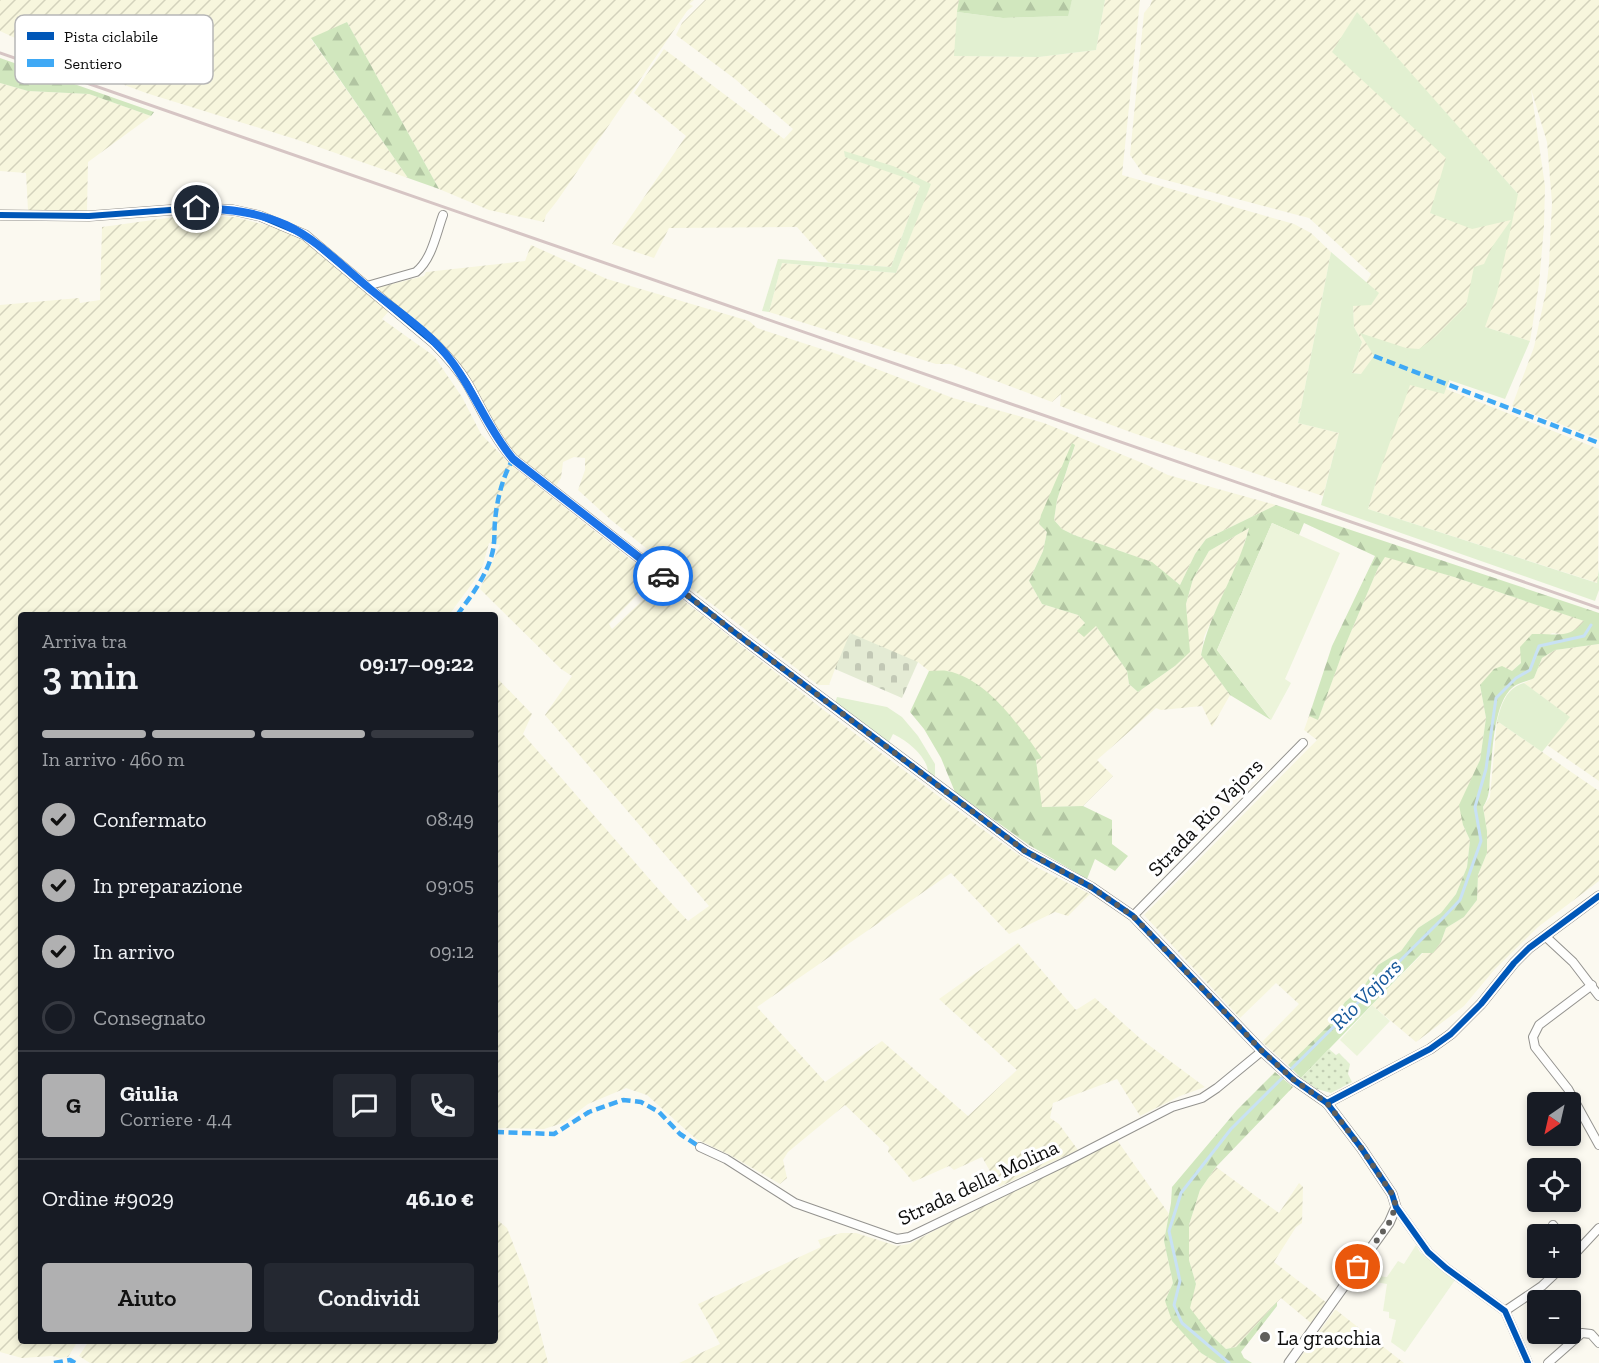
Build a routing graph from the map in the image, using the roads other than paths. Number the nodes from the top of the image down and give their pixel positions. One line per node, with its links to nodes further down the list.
1 (0, 215): 3 (street)
2 (443, 215): 3 (street)
3 (367, 286): 6 (street)
4 (1303, 743): 6 (street, Strada Rio Vajors)
5 (1599, 896): 7 (street)
6 (1133, 916): 10 (street)
7 (1545, 936): 8 (street); 11 (street)
8 (1592, 985): 9 (street); 12 (street)
9 (1599, 996)
10 (1262, 1051): 11 (street); 13 (street, Strada della Molina)
11 (1327, 1103): 14 (street)
12 (1599, 1145)
13 (700, 1147)
14 (1396, 1206): 18 (street); 20 (street)
15 (1599, 1228): 16 (street)
16 (1581, 1245)
17 (1551, 1278): 18 (street)
18 (1505, 1311): 21 (street)
19 (1599, 1343): 22 (street)
20 (1288, 1363)
21 (1528, 1363)
22 (1548, 1363)

